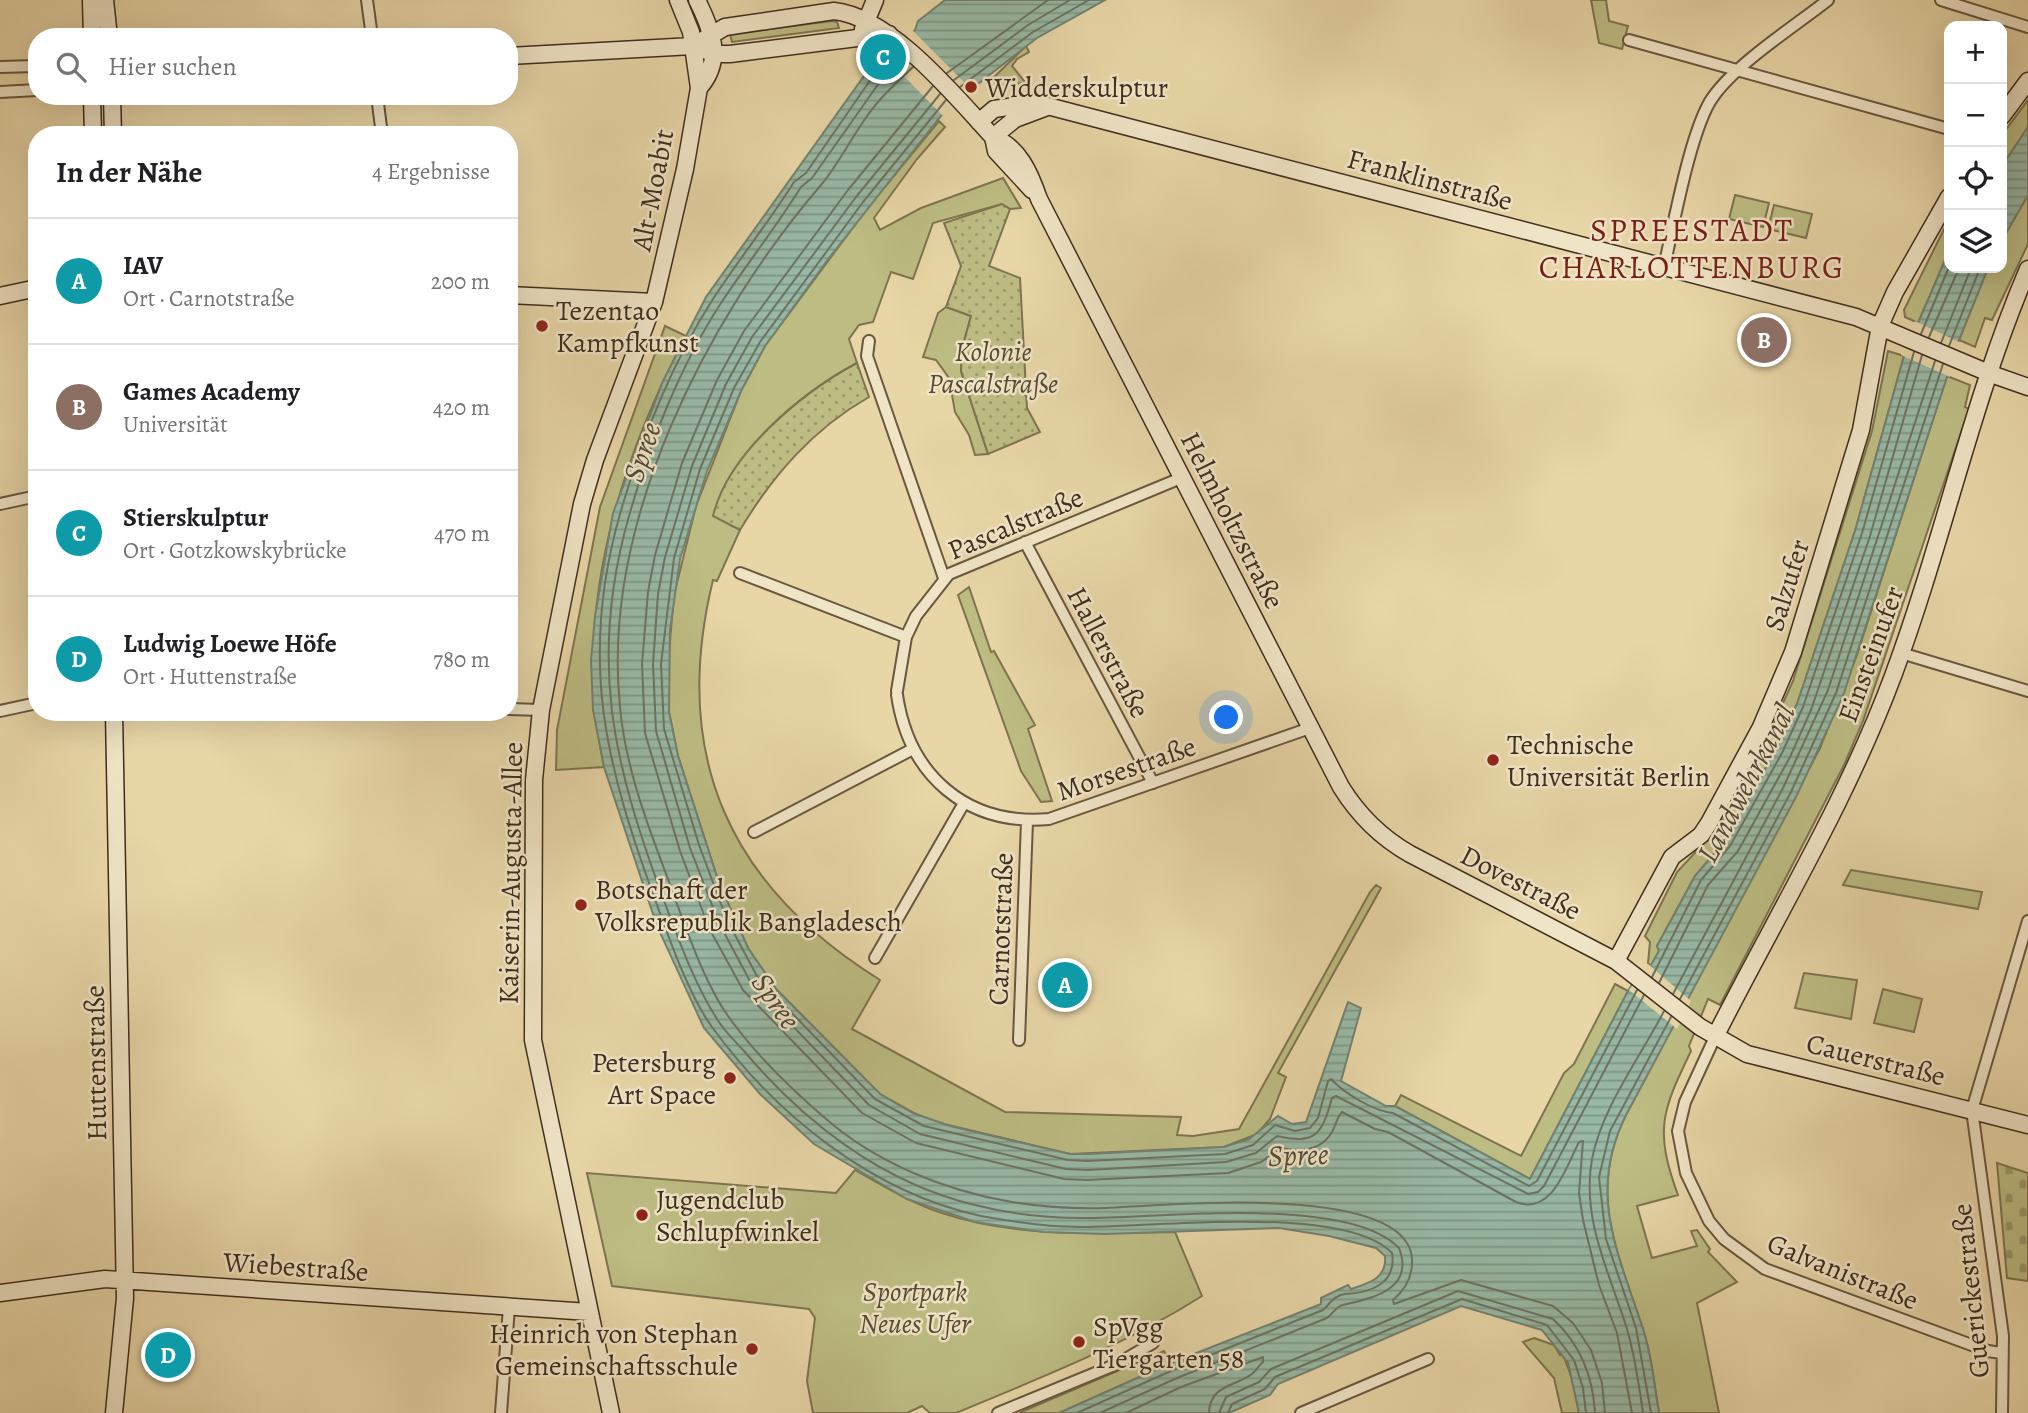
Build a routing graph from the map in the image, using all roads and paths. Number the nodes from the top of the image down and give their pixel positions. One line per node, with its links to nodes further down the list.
1 (91, 0): 12 (street)
2 (105, 0): 13 (street)
3 (367, 0): 14 (street)
4 (678, 0): 19 (street, Alt-Moabit)
5 (697, 0): 15 (street)
6 (875, 0): 10 (street)
7 (1828, 0): 24 (street)
8 (1941, 0): 11 (street)
9 (848, 6): 10 (street, Helmholtzstraße); 15 (street); 16 (street)
10 (867, 21): 16 (street); 17 (street, Helmholtzstraße)
11 (2028, 27)
12 (92, 28)
13 (108, 28)
14 (371, 28)
15 (712, 33): 19 (street); 20 (street)
16 (859, 37): 17 (street); 20 (street)
17 (893, 37): 34 (street, Helmholtzstraße)
18 (1629, 40): 24 (street)
19 (693, 46): 20 (street); 21 (street); 26 (street, Alt-Moabit)
20 (715, 54): 26 (street, Alt-Moabit)
21 (518, 56)
22 (28, 66): 23 (street)
23 (0, 67)
24 (1739, 70): 38 (street); 41 (street)
25 (2028, 81): 33 (street)
26 (699, 88): 46 (street, Alt-Moabit)
27 (28, 90): 28 (street)
28 (0, 92)
29 (92, 105): 35 (street)
30 (112, 105): 36 (street)
31 (378, 105): 37 (street)
32 (1047, 107): 34 (street, Franklinstraße); 39 (street); 41 (street, Franklinstraße)
33 (2007, 109)
34 (979, 122): 39 (street, Helmholtzstraße)
35 (93, 126)
36 (113, 126)
37 (381, 126)
38 (1944, 128)
39 (993, 136): 51 (street, Helmholtzstraße)
40 (1944, 206): 47 (street, Salzufer)
41 (1664, 267): 47 (street, Franklinstraße)
42 (2028, 269): 49 (street, Einsteinufer)
43 (28, 290): 45 (street)
44 (518, 295): 46 (street)
45 (0, 296)
46 (654, 302): 62 (street, Kaiserin-Augusta-Allee)
47 (1880, 326): 49 (street, Franklinstraße); 74 (street, Salzufer)
48 (870, 341): 56 (street)
49 (1991, 374): 50 (street, Franklinstraße); 58 (street, Einsteinufer)
50 (2028, 387)
51 (1181, 478): 54 (street, Pascalstraße); 65 (street, Helmholtzstraße)
52 (28, 498): 53 (street)
53 (0, 504)
54 (1025, 542): 56 (street, Pascalstraße); 67 (street, Hallerstraße)
55 (740, 573): 57 (street)
56 (944, 578): 57 (street, Pascalstraße)
57 (906, 637): 66 (street, Pascalstraße)
58 (1901, 653): 59 (street); 76 (street, Einsteinufer)
59 (2028, 691)
60 (28, 705): 63 (street)
61 (518, 709): 62 (street)
62 (541, 710): 83 (street, Kaiserin-Augusta-Allee)
63 (0, 711)
64 (114, 721): 80 (street, Huttenstraße)
65 (1310, 728): 67 (street, Morsestraße); 71 (street, Helmholtzstraße)
66 (913, 749): 68 (street, Pascalstraße); 70 (street)
67 (1153, 783): 69 (street, Morsestraße)
68 (964, 803): 69 (street, Pascalstraße); 73 (street)
69 (1031, 820): 77 (street, Carnotstraße)
70 (754, 832)
71 (1402, 850): 74 (street, Dovestraße)
72 (2028, 921): 78 (street, Guerickestraße)
73 (874, 958)
74 (1616, 961): 75 (street, Dovestraße)
75 (1690, 1019): 76 (street, Cauerstraße)
76 (1715, 1037): 78 (street, Cauerstraße); 85 (street, Galvanistraße)
77 (1019, 1040)
78 (1972, 1110): 79 (street, Cauerstraße); 85 (street, Guerickestraße)
79 (2028, 1125)
80 (125, 1280): 81 (street, Wiebestraße); 82 (street, Wiebestraße); 87 (street, Huttenstraße)
81 (0, 1293)
82 (509, 1307): 83 (street, Wiebestraße); 88 (street)
83 (589, 1312): 89 (street, Kaiserin-Augusta-Allee)
84 (1153, 1343): 90 (street)
85 (2001, 1353): 92 (street, Guerickestraße)
86 (1428, 1359): 91 (street)
87 (114, 1413)
88 (501, 1413)
89 (611, 1413)
90 (998, 1413)
91 (1301, 1413)
92 (2003, 1413)

